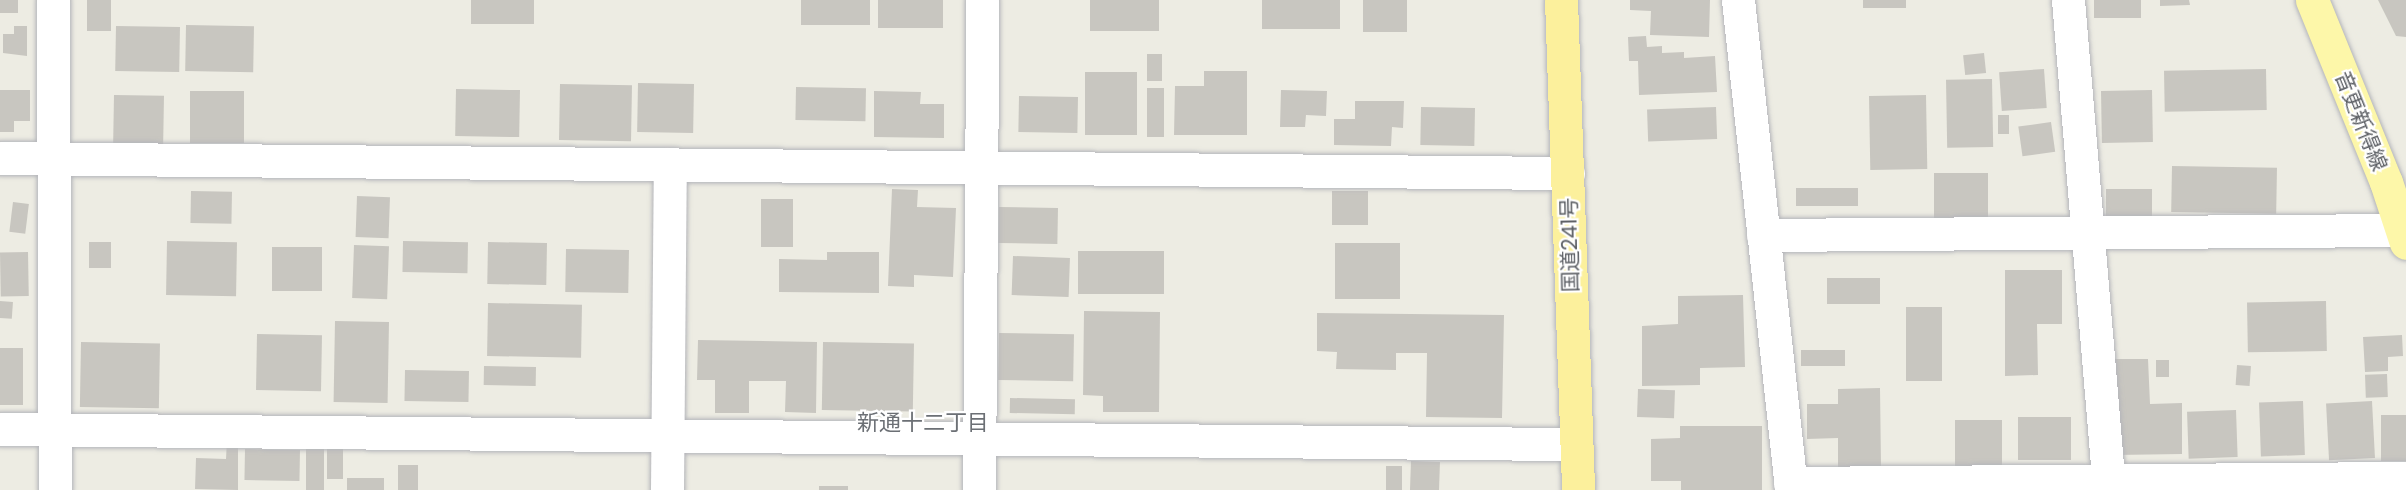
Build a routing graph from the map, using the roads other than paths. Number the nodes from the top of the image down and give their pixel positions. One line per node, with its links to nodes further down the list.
1 (53, 0): 8 (street)
2 (982, 0): 10 (street)
3 (1561, 0): 11 (highway, 国道241号)
4 (1738, 0): 14 (street)
5 (2068, 0): 13 (street)
6 (2312, 0): 12 (main road, 音更新得線)
7 (0, 158): 8 (street)
8 (54, 159): 9 (street); 17 (street)
9 (670, 164): 10 (street); 18 (street)
10 (981, 167): 11 (street); 19 (street)
11 (1568, 173): 20 (highway, 国道241号)
12 (2396, 182): 15 (main road, 音更新得線)
13 (2088, 232): 14 (street); 15 (street); 22 (street)
14 (1763, 235): 23 (street)
15 (2403, 236)
16 (0, 429): 17 (street)
17 (54, 430): 18 (street); 24 (street)
18 (668, 436): 19 (street); 25 (street)
19 (979, 438): 20 (street); 26 (street)
20 (1575, 444): 27 (highway, 国道241号)
21 (2406, 478): 22 (street)
22 (2108, 485): 23 (street)
23 (1790, 486)
24 (55, 490)
25 (667, 490)
26 (979, 490)
27 (1578, 490)

